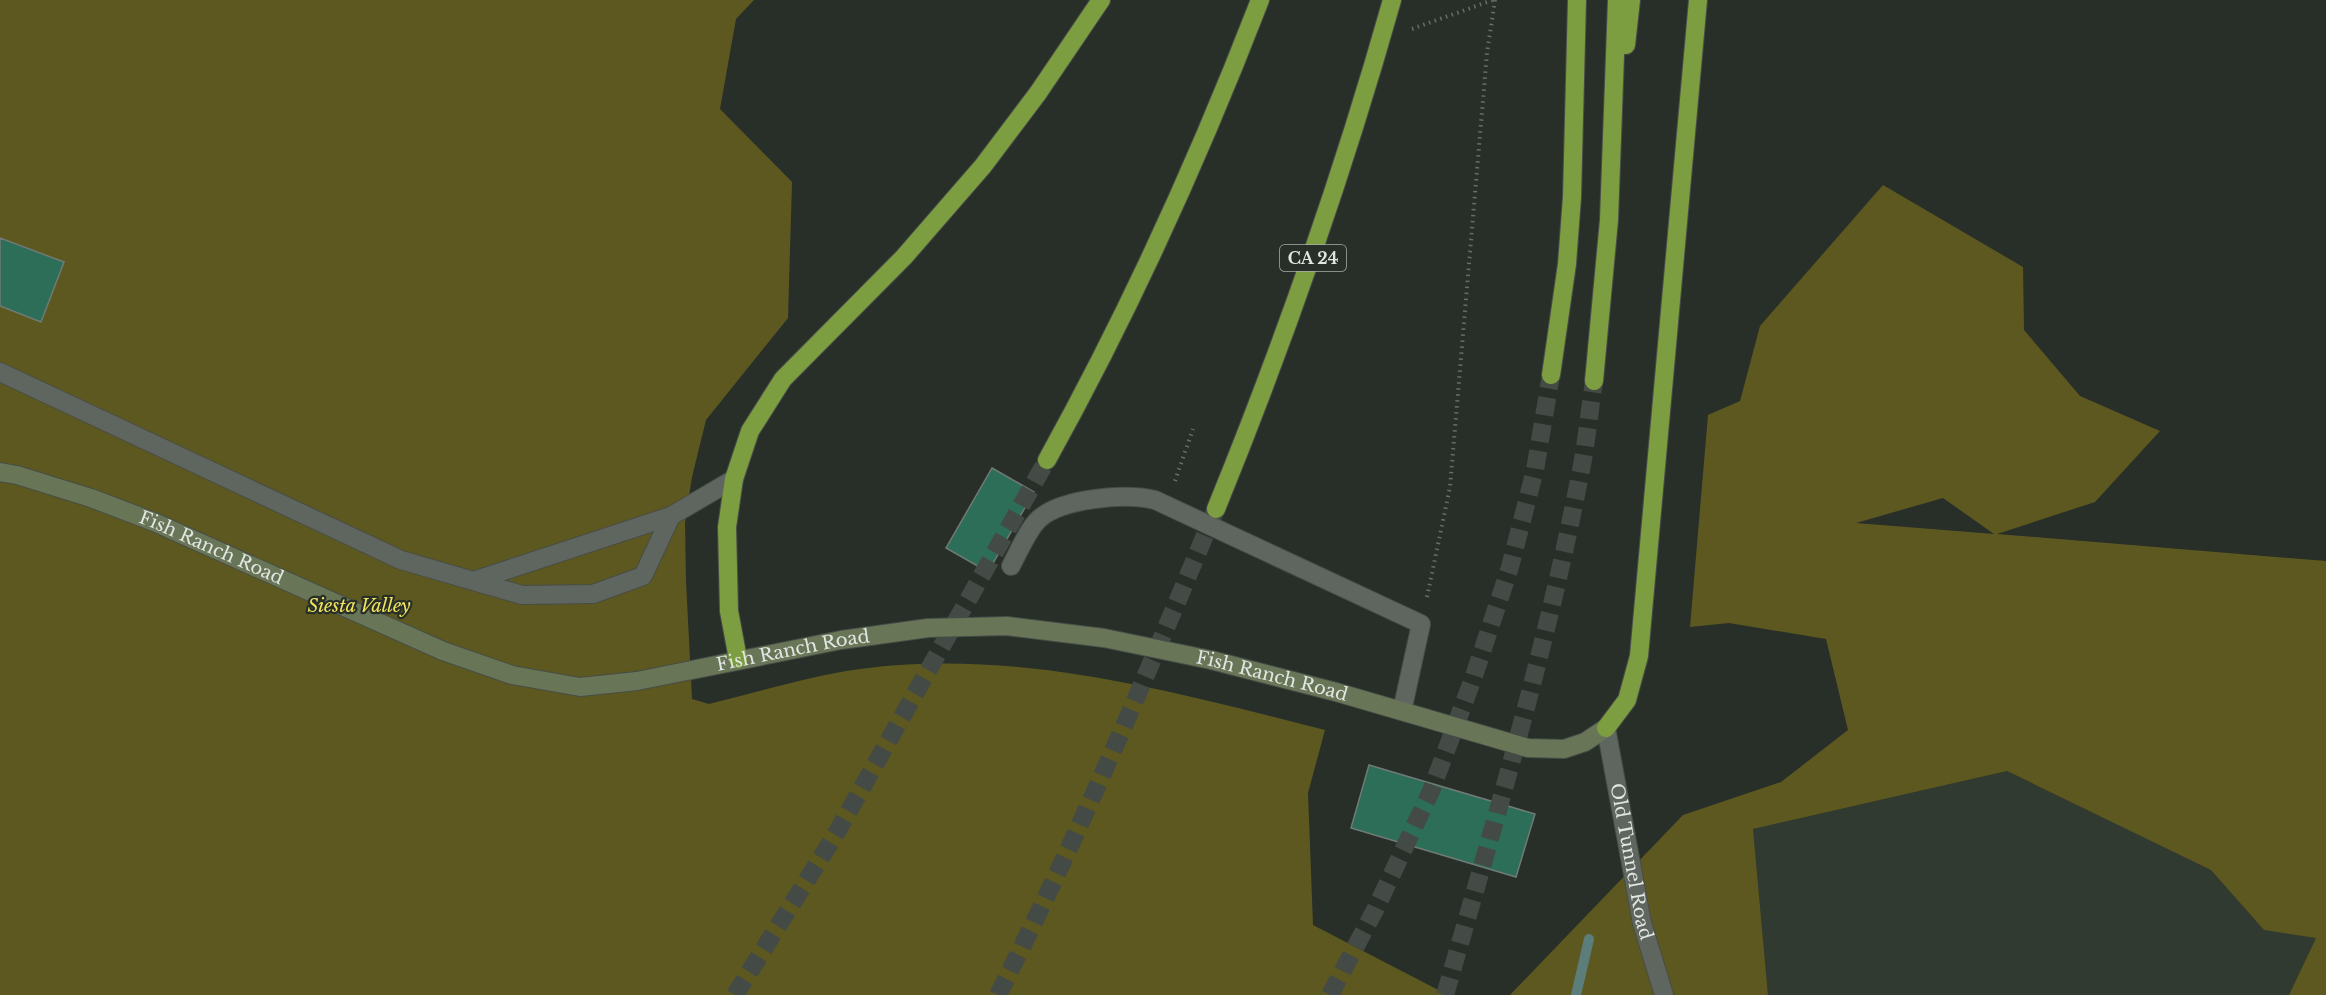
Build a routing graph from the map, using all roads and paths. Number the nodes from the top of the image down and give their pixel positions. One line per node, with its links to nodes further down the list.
1 (1101, 0): 17 (highway)
2 (1260, 0): 15 (highway)
3 (1392, 0): 9 (highway, CA 24)
4 (1494, 0): 9 (path); 23 (path)
5 (1576, 0): 12 (highway)
6 (1617, 0): 10 (highway)
7 (1631, 0): 10 (highway)
8 (1698, 0): 26 (highway)
9 (1381, 39): 19 (highway, CA 24)
10 (1611, 181): 13 (highway)
11 (0, 372): 22 (street)
12 (1551, 375)
13 (1594, 381)
14 (1193, 429): 18 (path)
15 (1047, 460)
16 (0, 472): 24 (main road, Fish Ranch Road)
17 (734, 479): 20 (street); 24 (highway)
18 (1167, 505): 21 (street); 23 (street)
19 (1216, 509)
20 (672, 516): 22 (street); 22 (street)
21 (1011, 566)
22 (473, 581)
23 (1421, 624): 25 (street)
24 (738, 660): 25 (main road, Fish Ranch Road)
25 (1402, 711): 26 (main road, Fish Ranch Road)
26 (1606, 728): 27 (street, Old Tunnel Road)
27 (1664, 995)

